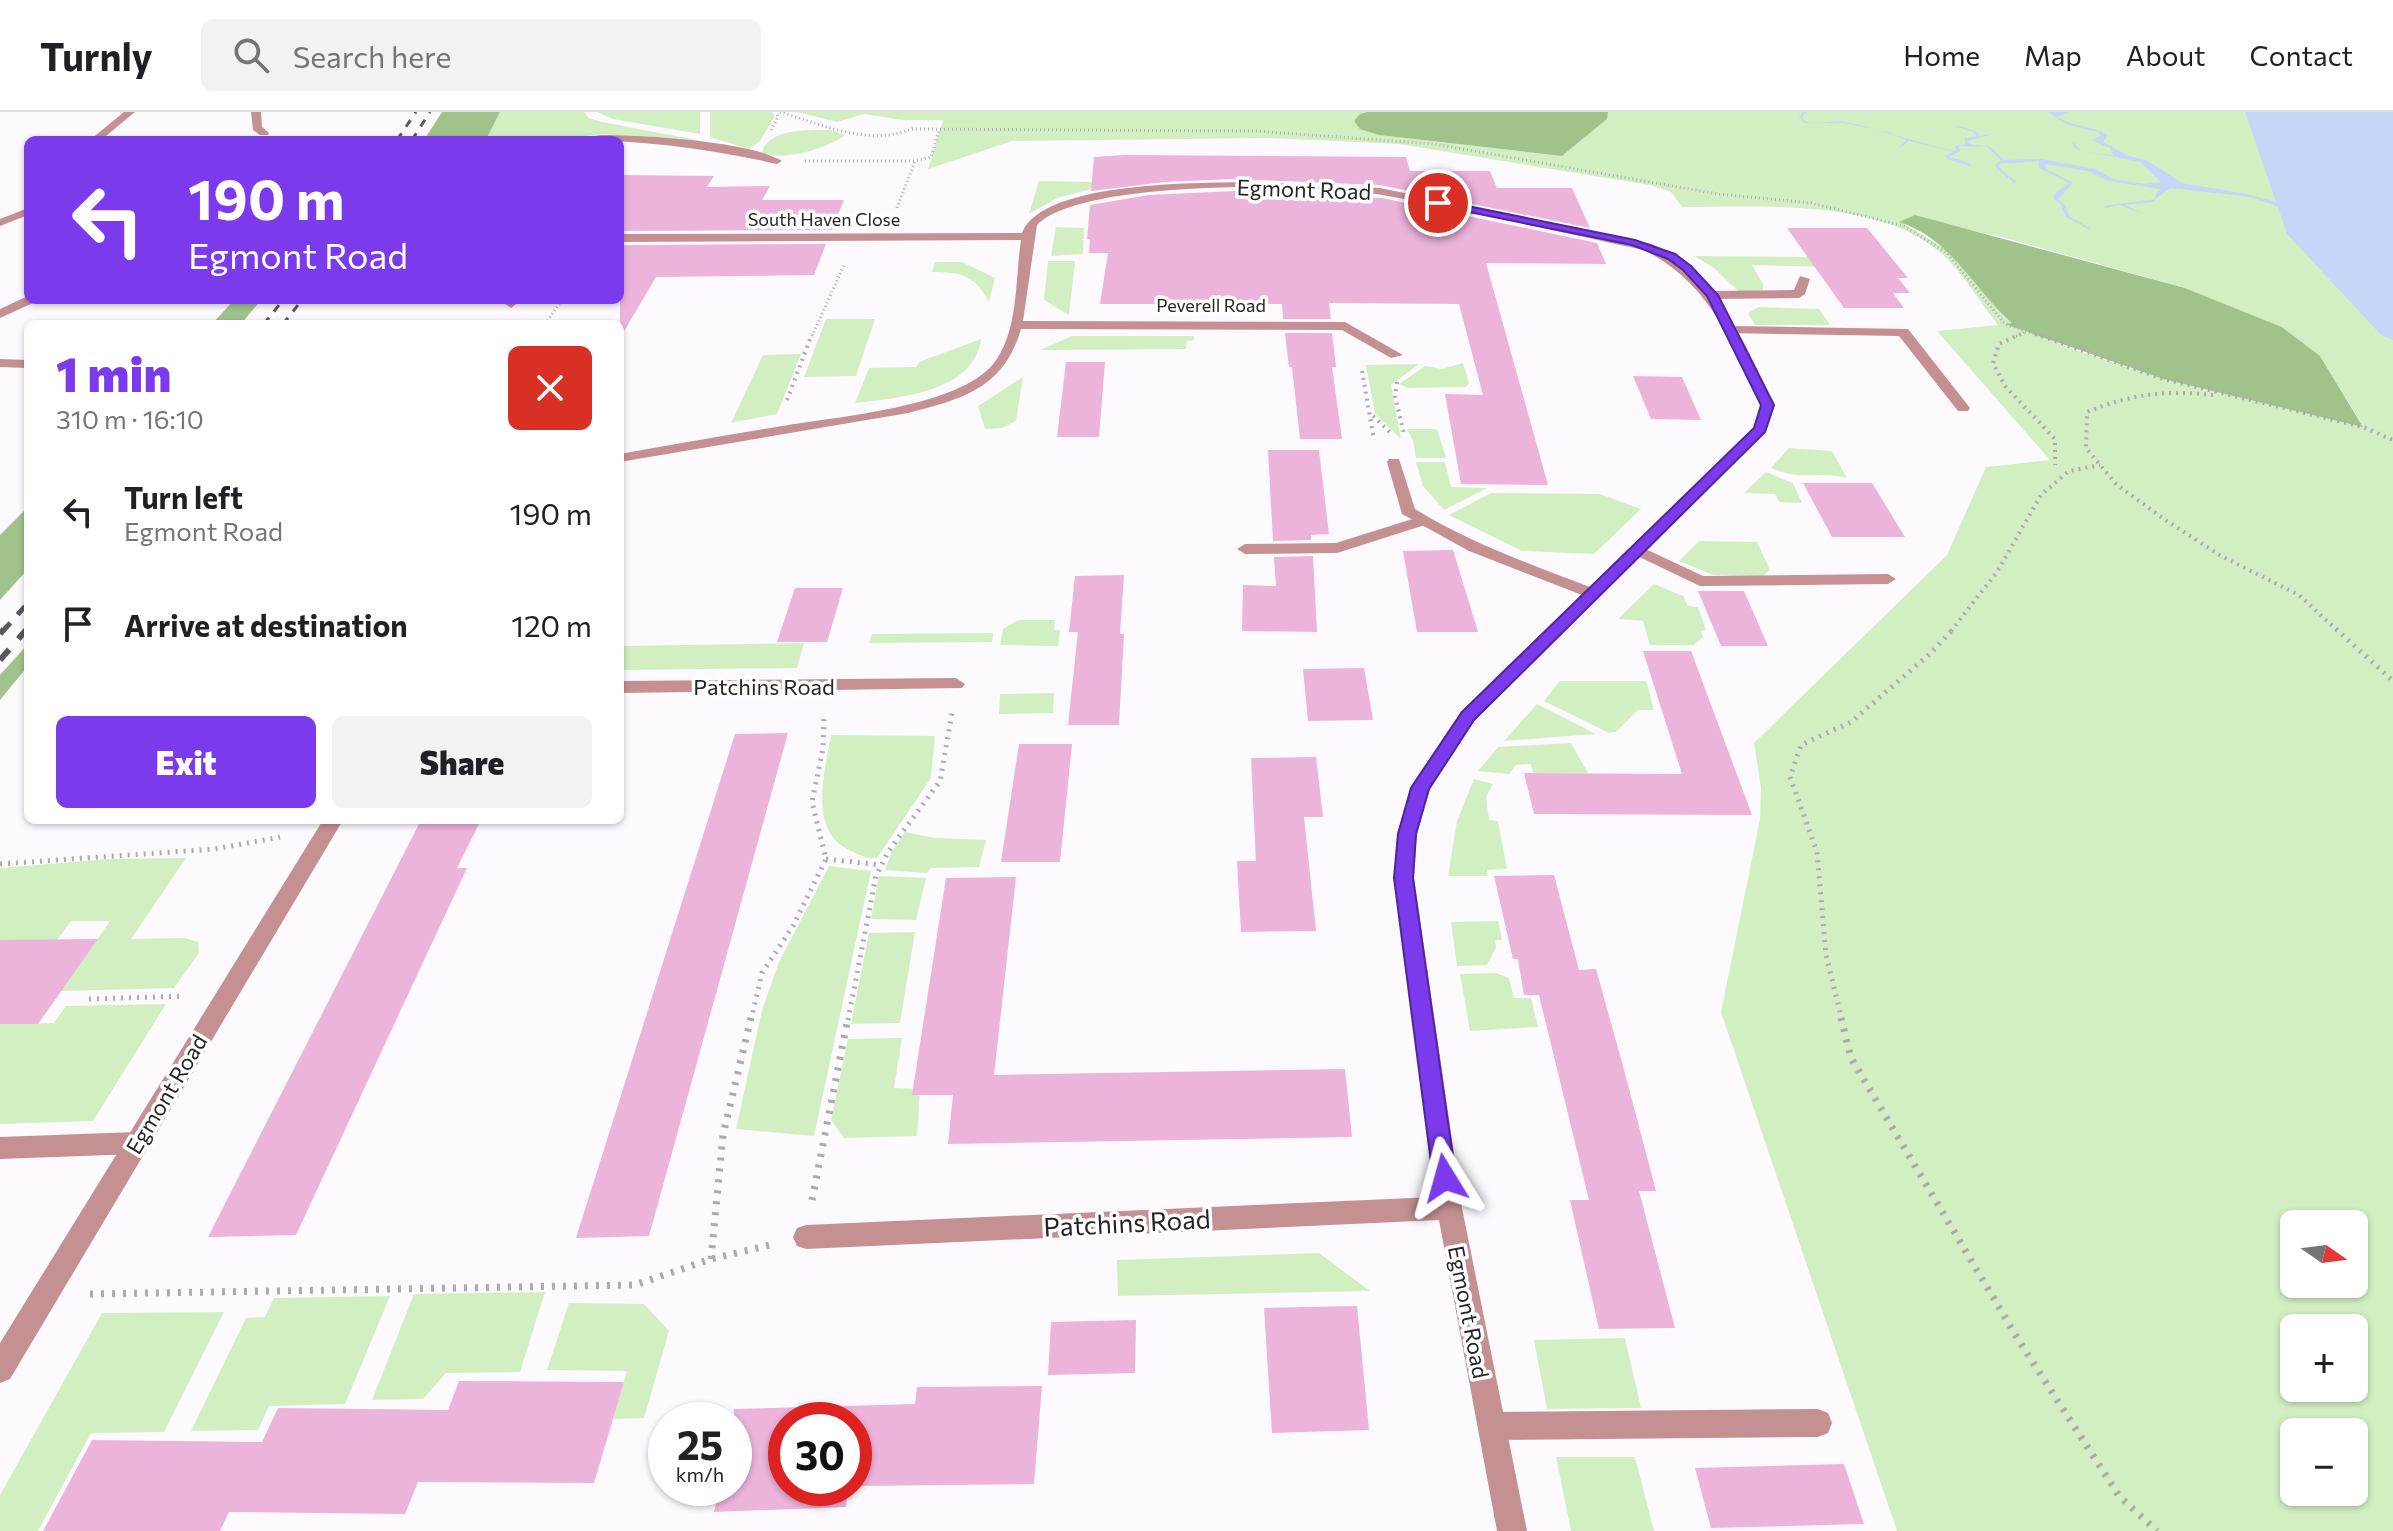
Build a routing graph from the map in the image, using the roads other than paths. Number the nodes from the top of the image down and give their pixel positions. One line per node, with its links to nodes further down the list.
1 (130, 112): 4 (street)
2 (256, 112): 3 (street)
3 (264, 133)
4 (100, 136)
5 (624, 138): 6 (street)
6 (777, 161)
7 (24, 213): 8 (street)
8 (0, 223)
9 (1027, 236): 10 (street, South Haven Close); 12 (street, Egmont Road); 15 (street)
10 (624, 238)
11 (1804, 279): 12 (street)
12 (1712, 295): 16 (street, Egmont Road)
13 (24, 302): 14 (street)
14 (0, 314)
15 (1017, 325): 17 (street, Peverell Road); 21 (street)
16 (1730, 330): 20 (street); 25 (street, Egmont Road)
17 (1396, 355)
18 (0, 363): 19 (street)
19 (24, 364)
20 (1963, 408)
21 (624, 457)
22 (1394, 462): 23 (street)
23 (1422, 521): 24 (street); 27 (street)
24 (1245, 549)
25 (1637, 550): 26 (street); 27 (street, Egmont Road)
26 (1888, 579)
27 (1594, 594): 33 (street, Egmont Road)
28 (956, 684): 29 (street, Patchins Road)
29 (624, 687)
30 (329, 827): 31 (street, Egmont Road)
31 (136, 1143): 32 (street); 35 (street, Egmont Road)
32 (0, 1148)
33 (1449, 1208): 34 (street, Patchins Road); 37 (street, Egmont Road)
34 (806, 1237)
35 (0, 1369)
36 (1818, 1423): 37 (street)
37 (1492, 1426): 38 (street, Egmont Road)
38 (1512, 1531)

